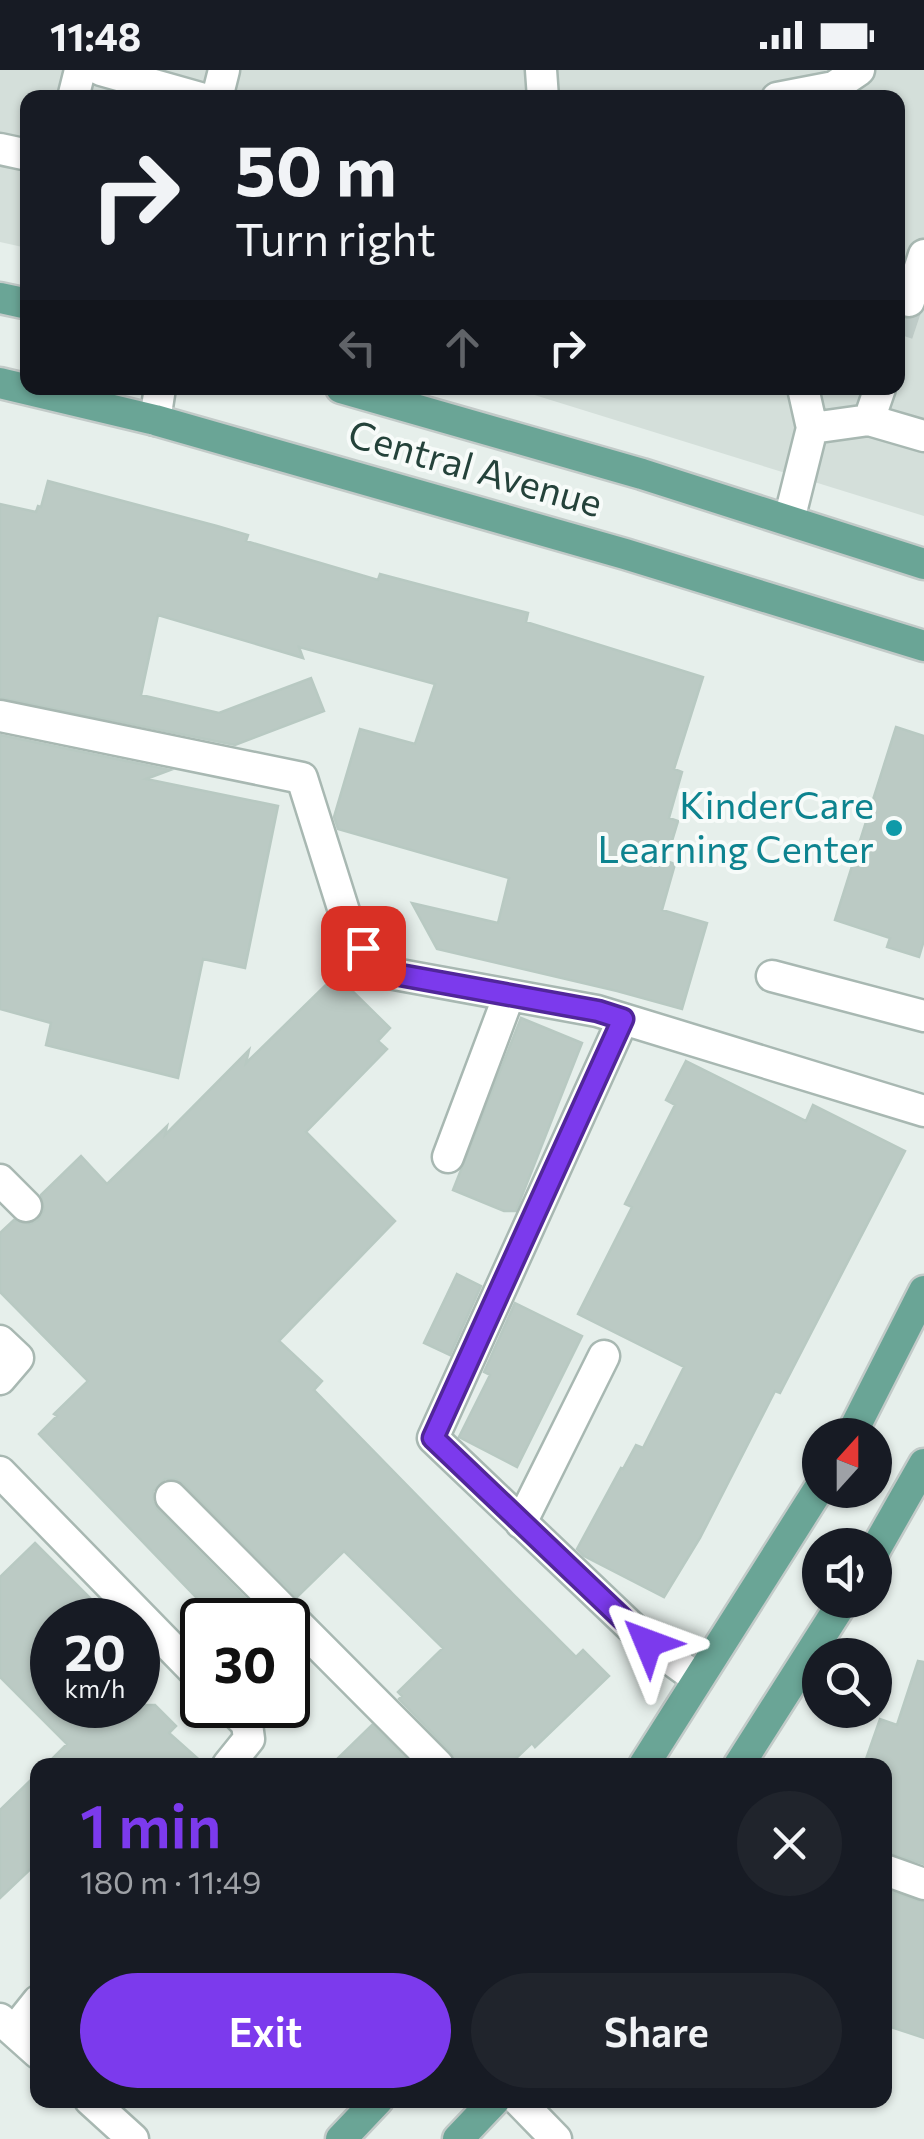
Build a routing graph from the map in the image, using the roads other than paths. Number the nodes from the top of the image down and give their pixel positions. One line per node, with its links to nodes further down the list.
1 (101, 70): 3 (street)
2 (858, 81): 4 (street)
3 (172, 90)
4 (822, 90)
5 (924, 255): 6 (street)
6 (909, 300)
7 (50, 395): 12 (main road, Central Avenue)
8 (159, 395): 12 (street)
9 (366, 395): 16 (main road, Central Avenue)
10 (805, 395): 14 (street)
11 (878, 395): 13 (street)
12 (155, 420): 18 (main road, Central Avenue)
13 (869, 420): 14 (street); 15 (street)
14 (812, 428): 16 (street)
15 (924, 436)
16 (789, 520): 17 (main road, Central Avenue)
17 (924, 564)
18 (924, 646)
19 (0, 716): 21 (street)
20 (772, 976): 22 (street)
21 (509, 995): 23 (street); 25 (street)
22 (924, 1016)
23 (623, 1019): 24 (street); 37 (street)
24 (924, 1111)
25 (448, 1157)
26 (0, 1180): 27 (street)
27 (26, 1206)
28 (924, 1291): 32 (main road)
29 (0, 1341): 31 (street)
30 (604, 1356): 37 (street)
31 (0, 1378)
32 (859, 1418)
33 (924, 1464): 38 (main road)
34 (0, 1472): 40 (street)
35 (171, 1497): 44 (street)
36 (807, 1508): 41 (main road)
37 (521, 1522): 41 (street)
38 (888, 1528)
39 (833, 1618): 46 (main road)
40 (180, 1656)
41 (698, 1679): 45 (main road)
42 (248, 1728): 43 (street)
43 (234, 1758)
44 (431, 1758)
45 (648, 1758)
46 (743, 1758)
47 (892, 1873): 48 (street)
48 (924, 1884)
49 (30, 2008): 50 (street)
50 (7, 2025): 51 (street)
51 (30, 2045)
52 (99, 2108): 56 (street)
53 (370, 2108): 57 (main road)
54 (487, 2108): 58 (main road)
55 (526, 2108): 59 (street)
56 (133, 2139)
57 (340, 2139)
58 (458, 2139)
59 (556, 2139)

